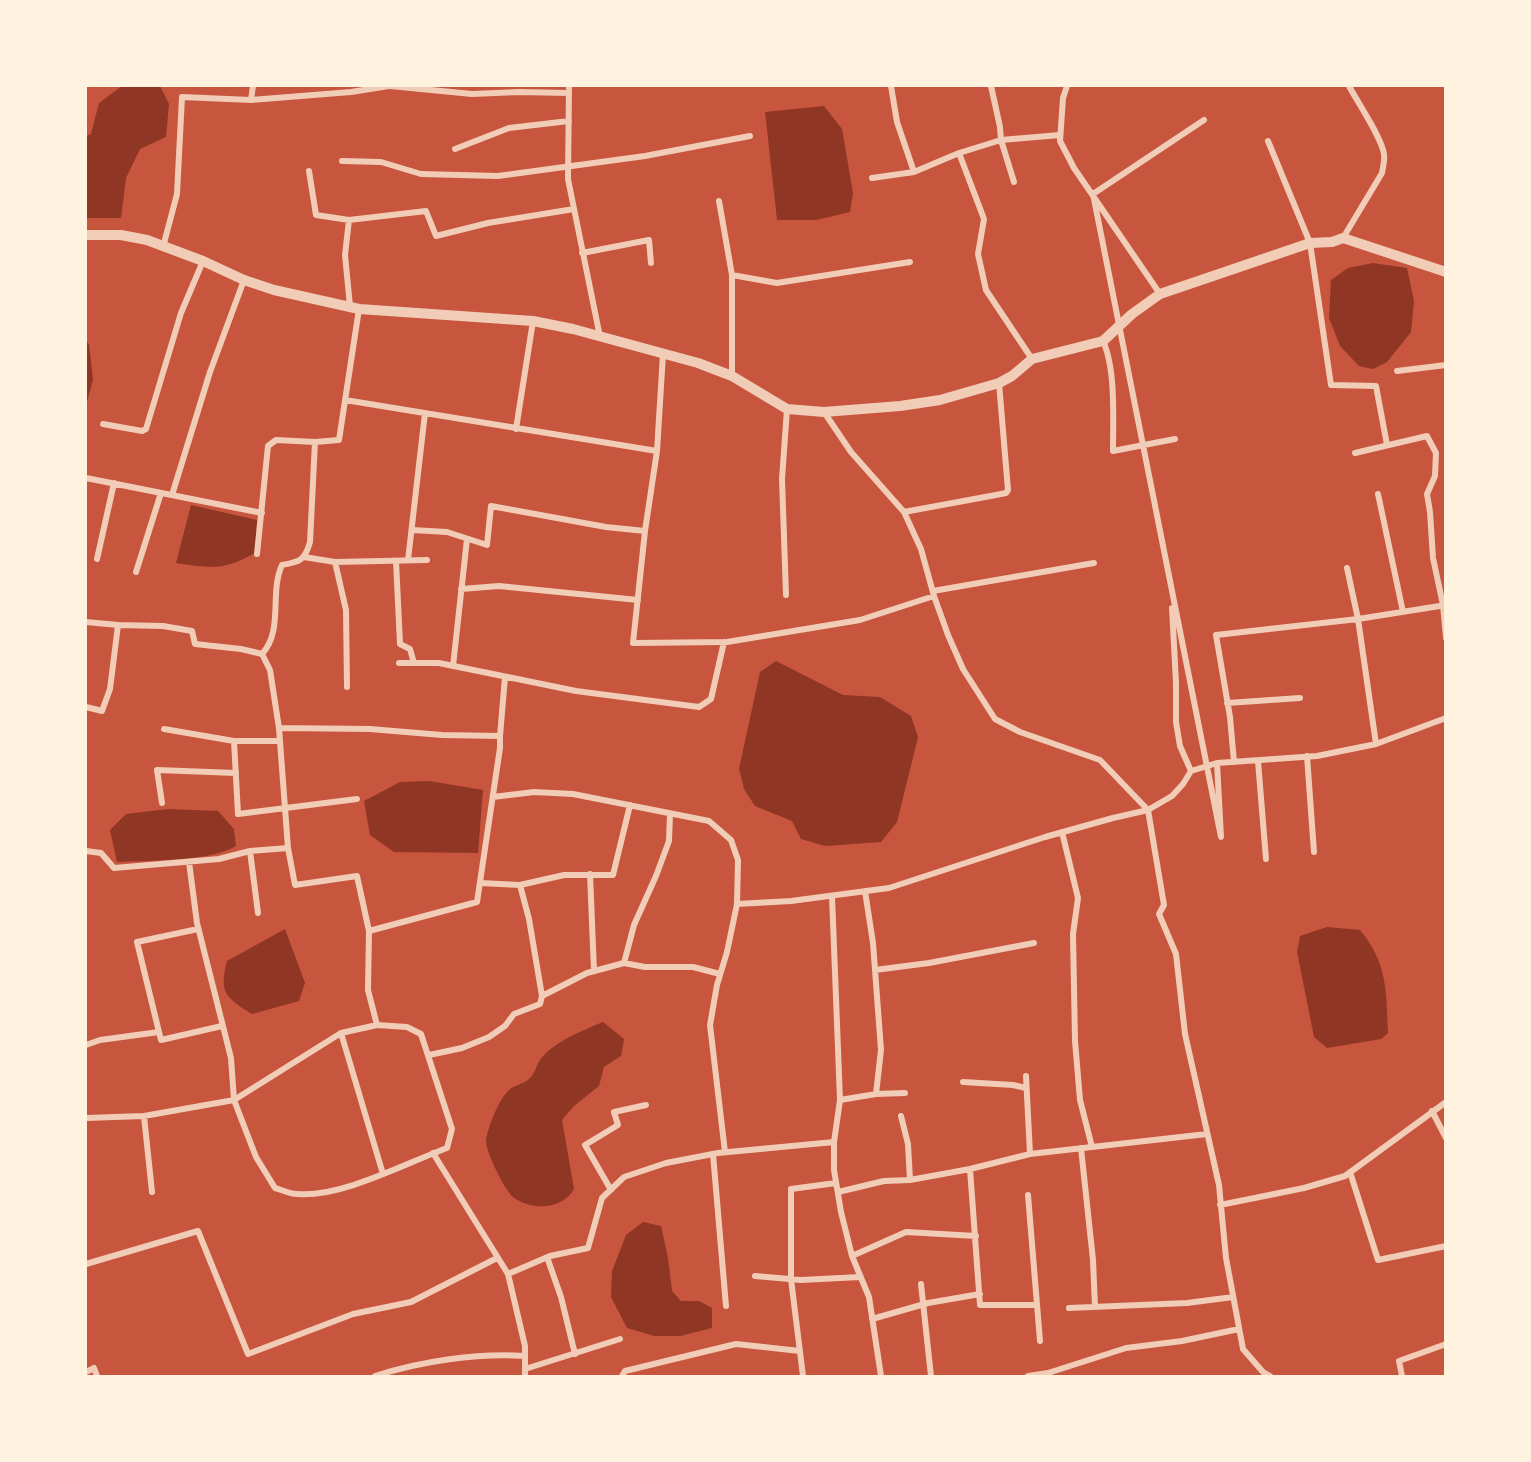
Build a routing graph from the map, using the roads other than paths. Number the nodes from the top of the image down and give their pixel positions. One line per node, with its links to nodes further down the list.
1 (253, 86): 10 (street)
2 (384, 86): 3 (street); 10 (street)
3 (390, 86): 8 (street)
4 (891, 86): 22 (street)
5 (991, 86): 15 (street)
6 (1066, 86): 13 (street)
7 (1349, 86): 30 (street)
8 (519, 89): 9 (street)
9 (569, 89): 12 (street)
10 (251, 100): 32 (street)
11 (1204, 120): 25 (street)
12 (568, 121): 17 (street); 20 (street)
13 (1060, 135): 15 (street); 25 (street)
14 (750, 136): 20 (street)
15 (1001, 140): 18 (street); 24 (street)
16 (1268, 141): 31 (street)
17 (455, 149)
18 (959, 153): 22 (street); 46 (street)
19 (342, 161): 20 (street)
20 (568, 166): 27 (street)
21 (309, 171): 28 (street)
22 (914, 172): 23 (street)
23 (872, 178)
24 (1014, 182)
25 (1093, 194): 40 (street); 113 (street)
26 (719, 201): 38 (street)
27 (574, 209): 28 (street); 33 (street)
28 (349, 220): 41 (street)
29 (86, 235): 32 (street)
30 (1343, 238): 31 (street); 37 (street)
31 (1310, 243): 40 (street); 59 (street)
32 (163, 247): 34 (street)
33 (582, 253): 36 (street); 43 (street)
34 (203, 261): 39 (street); 55 (street)
35 (910, 262): 38 (street)
36 (651, 263)
37 (1446, 272)
38 (732, 275): 49 (street)
39 (244, 280): 41 (street); 65 (street)
40 (1160, 294): 44 (street)
41 (355, 308): 42 (street); 51 (street)
42 (533, 321): 43 (street); 56 (street)
43 (600, 337): 45 (street)
44 (1103, 341): 46 (street); 57 (street)
45 (663, 354): 49 (street); 60 (street)
46 (1032, 359): 50 (street)
47 (1446, 366): 48 (street)
48 (1397, 371)
49 (732, 376): 52 (street)
50 (999, 383): 53 (street); 67 (street)
51 (345, 399): 54 (street); 58 (street)
52 (787, 409): 53 (street); 85 (street)
53 (824, 412): 67 (street)
54 (424, 413): 56 (street); 69 (street)
55 (103, 424)
56 (516, 429): 60 (street)
57 (1175, 439)
58 (315, 442): 68 (street); 73 (street)
59 (1387, 445): 61 (street); 87 (street)
60 (657, 451): 70 (street)
61 (1355, 453)
62 (86, 478): 63 (street)
63 (114, 483): 64 (street); 74 (street)
64 (161, 493): 65 (street); 81 (street)
65 (172, 495): 68 (street)
66 (1378, 495): 88 (street)
67 (904, 512): 84 (street)
68 (262, 513): 72 (street)
69 (412, 530): 71 (street); 75 (street)
70 (645, 531): 71 (street); 86 (street)
71 (467, 539): 83 (street)
72 (257, 554)
73 (304, 557): 78 (street); 94 (street)
74 (97, 559)
75 (408, 560): 76 (street); 77 (street)
76 (427, 560)
77 (396, 561): 78 (street); 96 (street)
78 (335, 562): 99 (street)
79 (1094, 563): 84 (street)
80 (1347, 568): 89 (street)
81 (136, 573)
82 (1171, 587): 114 (street)
83 (461, 589): 86 (street); 97 (street)
84 (933, 593): 93 (street); 121 (street)
85 (786, 595)
86 (638, 600): 93 (street)
87 (1444, 605): 88 (street); 92 (street)
88 (1403, 612): 89 (street)
89 (1358, 619): 101 (street); 109 (street)
90 (86, 622): 91 (street)
91 (118, 625): 94 (street); 102 (street)
92 (1446, 638)
93 (724, 642): 98 (street)
94 (262, 654): 104 (street)
95 (399, 663): 96 (street)
96 (414, 663): 97 (street)
97 (453, 666): 98 (street)
98 (505, 677): 106 (street)
99 (347, 687)
100 (1299, 698): 101 (street)
101 (1227, 704): 112 (street)
102 (86, 707)
103 (1446, 718): 109 (street)
104 (279, 728): 106 (street); 108 (street)
105 (164, 729): 107 (street)
106 (500, 736): 116 (street)
107 (234, 741): 108 (street); 115 (street)
108 (280, 741): 120 (street)
109 (1376, 744): 110 (street)
110 (1307, 756): 111 (street); 127 (street)
111 (1258, 761): 112 (street); 128 (street)
112 (1234, 762): 113 (street)
113 (1217, 763): 114 (street)
114 (1191, 771): 121 (street)
115 (236, 772): 118 (street); 120 (street)
116 (493, 797): 119 (street); 131 (street)
117 (357, 799): 120 (street)
118 (162, 803)
119 (630, 806): 122 (street); 130 (street)
120 (285, 809): 124 (street)
121 (1148, 810): 123 (street); 164 (street)
122 (670, 814): 135 (street); 140 (street)
123 (1062, 832): 133 (street); 167 (street)
124 (288, 848): 126 (street); 138 (street)
125 (86, 851): 129 (street)
126 (250, 851): 129 (street); 136 (street)
127 (1314, 852)
128 (1266, 859)
129 (189, 862): 137 (street)
130 (590, 874): 132 (street); 142 (street)
131 (480, 883): 132 (street); 138 (street)
132 (520, 885): 144 (street)
133 (865, 891): 134 (street); 141 (street)
134 (832, 896): 135 (street); 157 (street)
135 (738, 904): 143 (street)
136 (258, 914)
137 (198, 929): 146 (street); 147 (street)
138 (369, 931): 145 (street)
139 (1034, 943): 141 (street)
140 (624, 963): 142 (street); 143 (street)
141 (875, 970): 155 (street)
142 (594, 971): 144 (street)
143 (720, 974): 169 (street)
144 (542, 996): 150 (street)
145 (377, 1025): 148 (street); 150 (street)
146 (222, 1026): 147 (street); 156 (street)
147 (159, 1032): 149 (street)
148 (341, 1033): 156 (street); 175 (street)
149 (86, 1045)
150 (429, 1055): 170 (street)
151 (1026, 1076): 153 (street)
152 (963, 1082): 153 (street)
153 (1026, 1088): 172 (street)
154 (905, 1093): 155 (street)
155 (876, 1094): 157 (street)
156 (234, 1100): 161 (street); 175 (street)
157 (840, 1100): 166 (street)
158 (1446, 1102): 160 (street)
159 (646, 1105): 178 (street)
160 (1432, 1111): 165 (street); 174 (street)
161 (144, 1116): 163 (street); 179 (street)
162 (901, 1116): 176 (street)
163 (86, 1118)
164 (1207, 1134): 167 (street); 182 (street)
165 (1446, 1138)
166 (834, 1142): 169 (street); 177 (street)
167 (1092, 1147): 168 (street)
168 (1081, 1148): 172 (street); 199 (street)
169 (725, 1152): 171 (street)
170 (433, 1153): 175 (street); 187 (street)
171 (713, 1154): 178 (street); 198 (street)
172 (1030, 1154): 173 (street)
173 (970, 1169): 176 (street); 183 (street)
174 (1350, 1172): 182 (street); 184 (street)
175 (383, 1174)
176 (910, 1180): 180 (street)
177 (836, 1183): 180 (street); 192 (street)
178 (611, 1190): 186 (street)
179 (152, 1192)
180 (838, 1192): 185 (street)
181 (1028, 1195): 197 (street)
182 (1220, 1205): 195 (street)
183 (976, 1236): 185 (street); 194 (street)
184 (1446, 1246)
185 (852, 1256): 191 (street)
186 (547, 1257): 189 (street); 207 (street)
187 (497, 1258): 188 (street); 189 (street)
188 (86, 1264)
189 (507, 1274): 208 (street)
190 (755, 1276): 192 (street)
191 (860, 1277): 192 (street); 201 (street)
192 (791, 1279): 206 (street)
193 (921, 1284): 196 (street)
194 (980, 1294): 196 (street); 197 (street)
195 (1233, 1297): 199 (street); 202 (street)
196 (924, 1304): 201 (street); 216 (street)
197 (1037, 1305): 204 (street)
198 (726, 1306)
199 (1095, 1307): 200 (street)
200 (1069, 1308)
201 (872, 1319): 215 (street)
202 (1239, 1329): 217 (street); 218 (street)
203 (620, 1339): 207 (street)
204 (1040, 1341)
205 (1446, 1344): 219 (street)
206 (800, 1351): 213 (street); 214 (street)
207 (575, 1354): 210 (street)
208 (525, 1356): 210 (street); 212 (street)
209 (86, 1372): 211 (street)
210 (525, 1373)
211 (98, 1377)
212 (375, 1377)
213 (622, 1377)
214 (803, 1377)
215 (881, 1377)
216 (931, 1377)
217 (1028, 1377)
218 (1270, 1377)
219 (1402, 1377)

